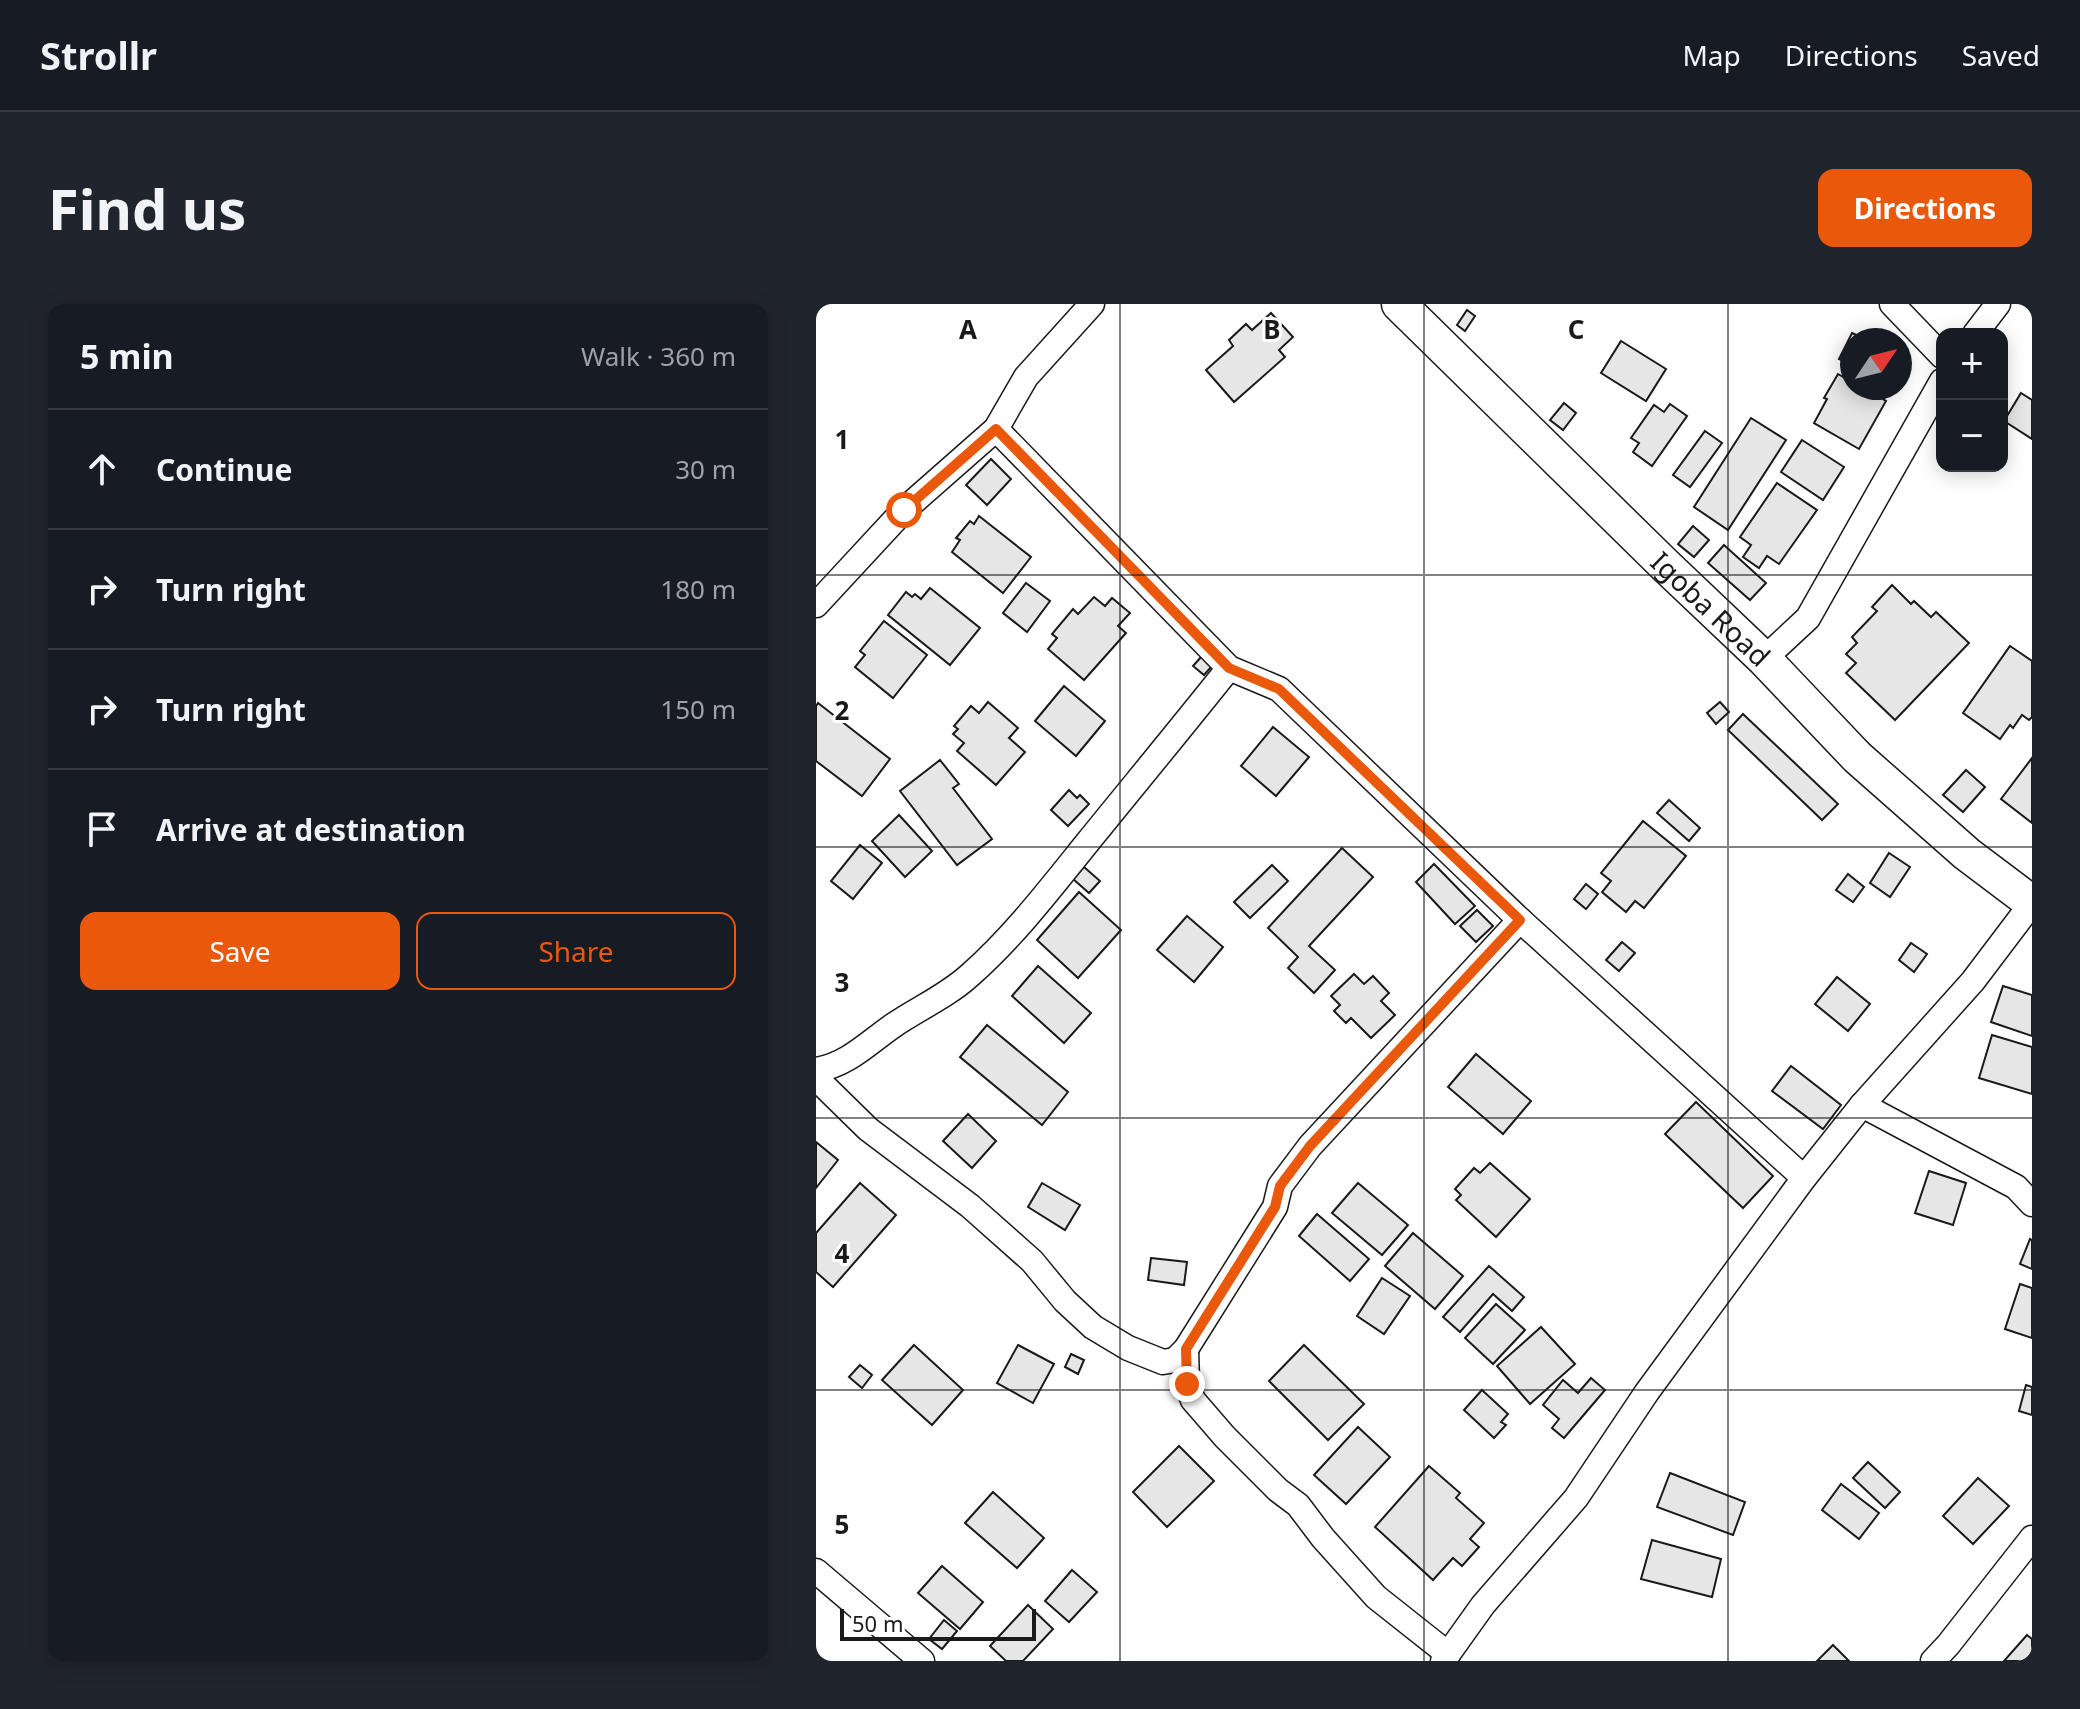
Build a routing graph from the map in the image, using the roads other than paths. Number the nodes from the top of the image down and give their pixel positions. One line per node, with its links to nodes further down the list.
1 (1092, 304): 8 (street)
2 (1399, 304): 10 (street, Igoba Road)
3 (1892, 304): 6 (street)
4 (1998, 304): 5 (street)
5 (1980, 328)
6 (1936, 350)
7 (1936, 392): 10 (street)
8 (996, 429): 9 (street); 11 (street)
9 (816, 605)
10 (1764, 659): 12 (street, Igoba Road)
11 (1229, 668): 13 (street); 14 (street)
12 (2032, 903): 16 (street)
13 (1520, 920): 17 (street); 19 (street)
14 (816, 1070)
15 (816, 1078): 19 (street)
16 (1862, 1105): 17 (street); 18 (street)
17 (1804, 1178): 22 (street)
18 (2032, 1204)
19 (1186, 1349): 22 (street)
20 (2032, 1538): 24 (street)
21 (816, 1571): 23 (street)
22 (1445, 1658)
23 (922, 1661)
24 (1933, 1661)

